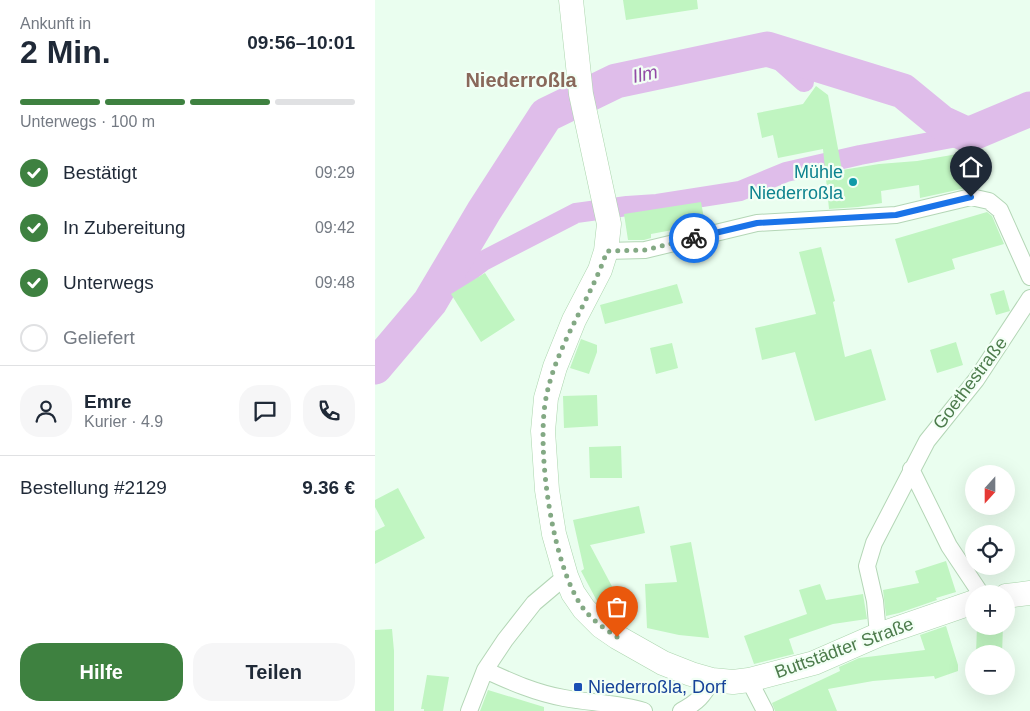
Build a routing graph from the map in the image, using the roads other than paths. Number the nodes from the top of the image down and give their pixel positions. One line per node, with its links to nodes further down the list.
1 (571, 0): 2 (main road, Buttstädter Straße)
2 (607, 251): 3 (street); 6 (main road, Buttstädter Straße)
3 (1030, 277)
4 (1030, 298): 5 (street, Goethestraße)
5 (911, 469): 7 (street); 11 (street, Goethestraße)
6 (566, 576): 12 (street); 13 (main road, Buttstädter Straße)
7 (975, 585)
8 (1030, 593): 9 (main road)
9 (1015, 595)
10 (965, 605): 11 (main road, Buttstädter Straße)
11 (878, 635): 14 (main road, Buttstädter Straße)
12 (485, 670): 15 (street); 16 (street)
13 (712, 680): 14 (main road, Buttstädter Straße); 17 (street)
14 (749, 680): 18 (street)
15 (469, 711)
16 (645, 711)
17 (681, 711)
18 (765, 711)

